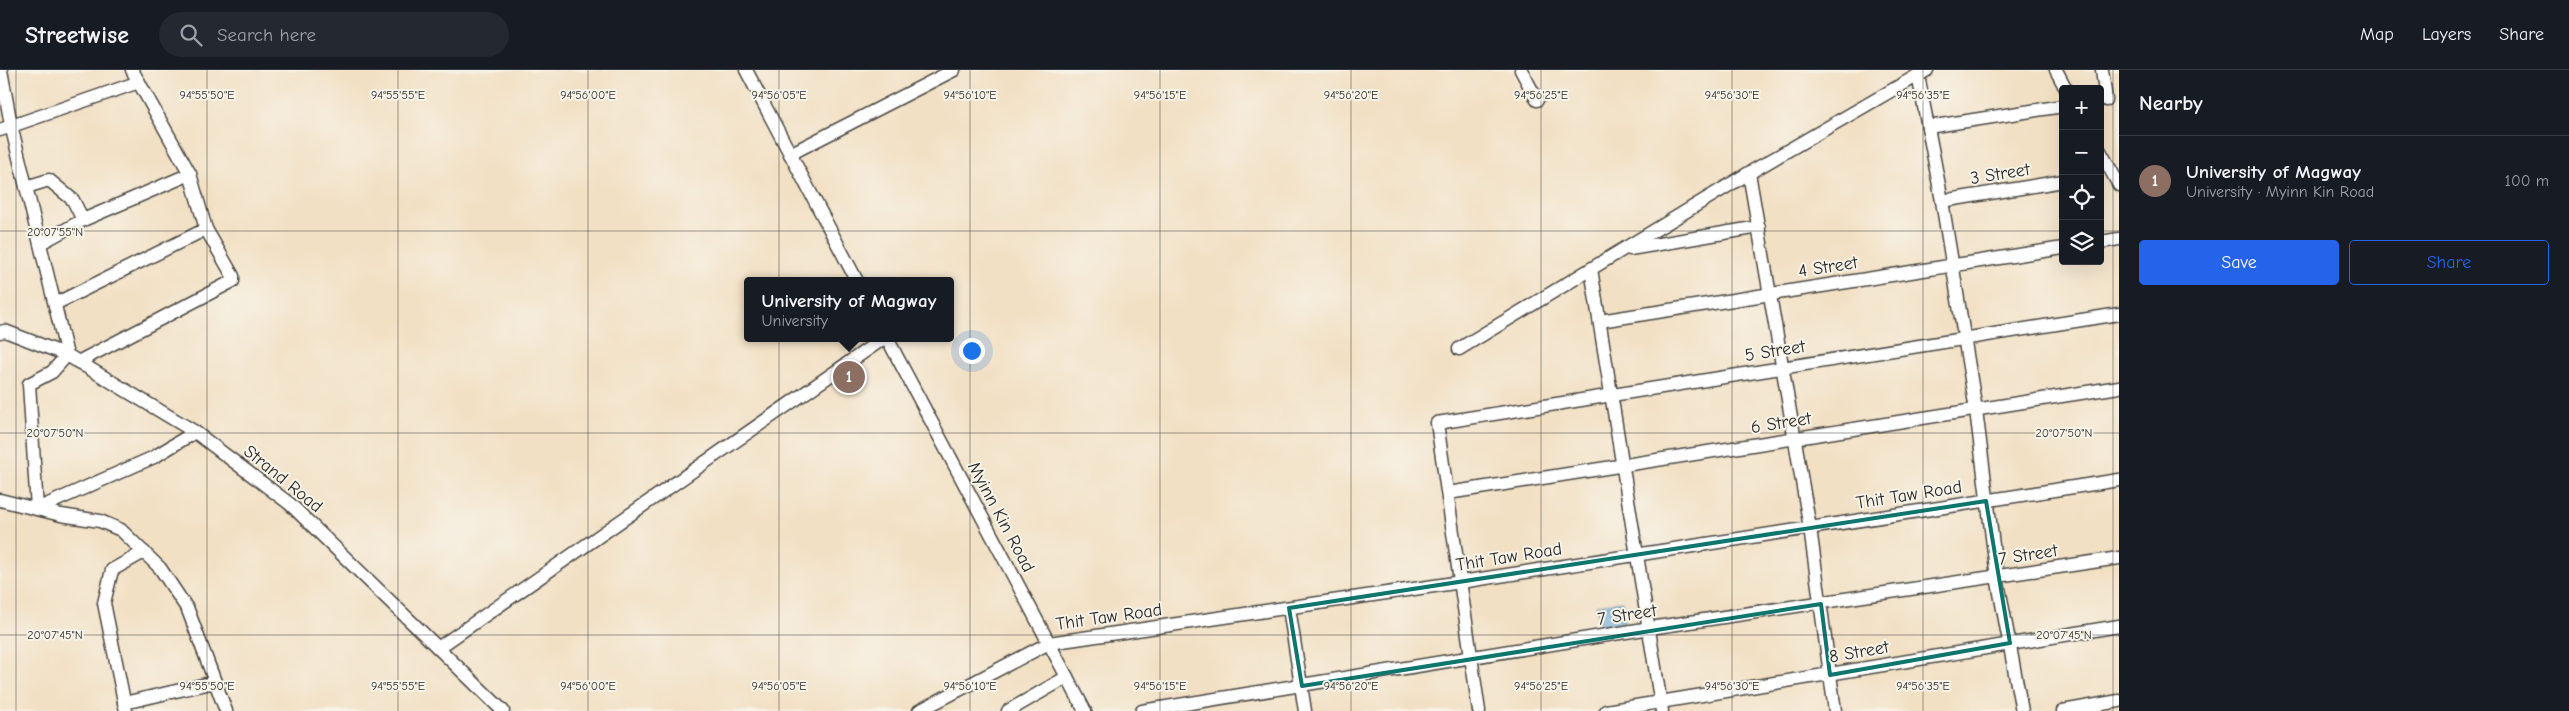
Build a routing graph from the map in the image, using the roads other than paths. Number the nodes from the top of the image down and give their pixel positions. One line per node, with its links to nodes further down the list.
1 (2, 70): 17 (street)
2 (132, 70): 9 (street)
3 (746, 70): 18 (street)
4 (954, 70): 18 (street)
5 (1521, 70): 13 (street)
6 (2056, 70): 10 (street)
7 (2102, 70): 11 (street)
8 (1922, 73): 16 (street); 20 (street)
9 (139, 82): 17 (street); 22 (street)
10 (2064, 85)
11 (2102, 85)
12 (2119, 98): 14 (street)
13 (1537, 100)
14 (2104, 100)
15 (2059, 107): 16 (street)
16 (1928, 126): 26 (street)
17 (6, 127): 25 (street)
18 (790, 154): 37 (street)
19 (2104, 159): 21 (street)
20 (1749, 173): 28 (street); 34 (street)
21 (2111, 173): 24 (street)
22 (190, 174): 27 (street); 29 (street)
23 (2059, 182): 26 (street, 3 Street)
24 (2119, 185)
25 (26, 187): 27 (street); 32 (street)
26 (1942, 201): 35 (street)
27 (82, 220): 32 (street)
28 (1758, 227): 34 (street); 38 (street)
29 (206, 229): 39 (street); 48 (street)
30 (2119, 239): 31 (street)
31 (2104, 241)
32 (40, 243): 39 (street)
33 (2059, 249): 35 (street, 4 Street)
34 (1622, 250): 36 (street)
35 (1952, 265): 38 (street, 4 Street); 43 (street)
36 (1591, 269): 41 (street); 46 (street)
37 (855, 277)
38 (1770, 294): 41 (street, 4 Street); 49 (street)
39 (55, 304): 47 (street)
40 (2119, 314): 43 (street, 5 Street)
41 (1600, 320): 51 (street)
42 (0, 332): 47 (street, Strand Road)
43 (1964, 338): 49 (street, 5 Street); 52 (street)
44 (880, 342): 73 (street)
45 (888, 342): 71 (street, Myinn Kin Road)
46 (1459, 350)
47 (67, 355): 48 (street, Strand Road); 60 (street)
48 (78, 362): 53 (street, Strand Road)
49 (1782, 368): 51 (street, 5 Street); 54 (street)
50 (2119, 388): 52 (street, 6 Street)
51 (1612, 395): 55 (street); 57 (street, 5 Street)
52 (1976, 410): 54 (street, 6 Street); 59 (street)
53 (195, 432): 60 (street); 73 (street, Strand Road)
54 (1795, 438): 55 (street, 6 Street); 61 (street)
55 (1623, 465): 57 (street, 6 Street); 63 (street)
56 (2119, 480): 59 (street, Thit Taw Road)
57 (1448, 493): 66 (street)
58 (0, 500): 60 (street)
59 (1986, 501): 61 (street, Thit Taw Road); 65 (street)
60 (37, 509): 62 (street)
61 (1810, 528): 63 (street, Thit Taw Road); 67 (street)
62 (144, 552): 77 (street); 80 (street)
63 (1638, 555): 66 (street, Thit Taw Road); 70 (street)
64 (2119, 558): 65 (street, 7 Street)
65 (1997, 577): 67 (street, 7 Street); 72 (street)
66 (1461, 582): 68 (street, Thit Taw Road); 74 (street)
67 (1821, 604): 70 (street, 7 Street); 75 (street)
68 (1289, 608): 71 (street, Thit Taw Road); 78 (street)
69 (2119, 626): 72 (street, 8 Street)
70 (1650, 628): 74 (street, 7 Street); 81 (street)
71 (1049, 643): 76 (street, Myinn Kin Road); 84 (street, Thit Taw Road)
72 (2010, 643): 75 (street, 8 Street); 92 (street)
73 (438, 648): 83 (street, Strand Road)
74 (1472, 658): 78 (street, 7 Street); 89 (street)
75 (1830, 674): 81 (street, 8 Street); 91 (street)
76 (1067, 677): 85 (street); 86 (street, Myinn Kin Road)
77 (215, 682): 80 (street); 82 (street)
78 (1302, 686): 87 (street, 7 Street); 88 (street)
79 (2119, 701): 93 (street)
80 (125, 707)
81 (1662, 707): 90 (street, 8 Street)
82 (226, 711)
83 (503, 711)
84 (919, 711)
85 (1008, 711)
86 (1085, 711)
87 (1142, 711)
88 (1305, 711)
89 (1480, 711)
90 (1606, 711)
91 (1835, 711)
92 (2022, 711)
93 (2063, 711)

